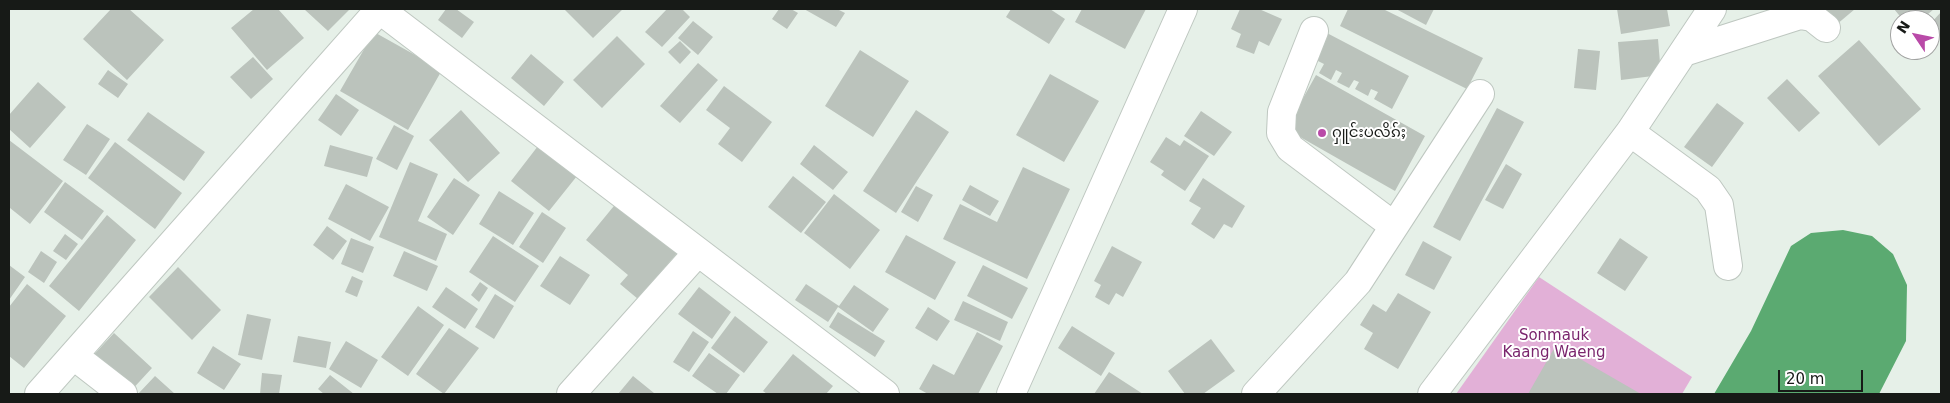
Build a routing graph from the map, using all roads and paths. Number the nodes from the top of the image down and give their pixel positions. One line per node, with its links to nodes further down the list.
1 (380, 9): 10 (street); 12 (street)
2 (1183, 9): 17 (street)
3 (1712, 9): 6 (street)
4 (1826, 28): 6 (street)
5 (1314, 31): 9 (street)
6 (1684, 52): 8 (street)
7 (1480, 94): 9 (street)
8 (1630, 132): 11 (street); 19 (street)
9 (1394, 226): 18 (street)
10 (698, 252): 15 (street); 16 (street)
11 (1728, 266)
12 (74, 356): 13 (street); 14 (street)
13 (39, 394)
14 (123, 394)
15 (571, 394)
16 (885, 394)
17 (1011, 394)
18 (1256, 394)
19 (1432, 394)

